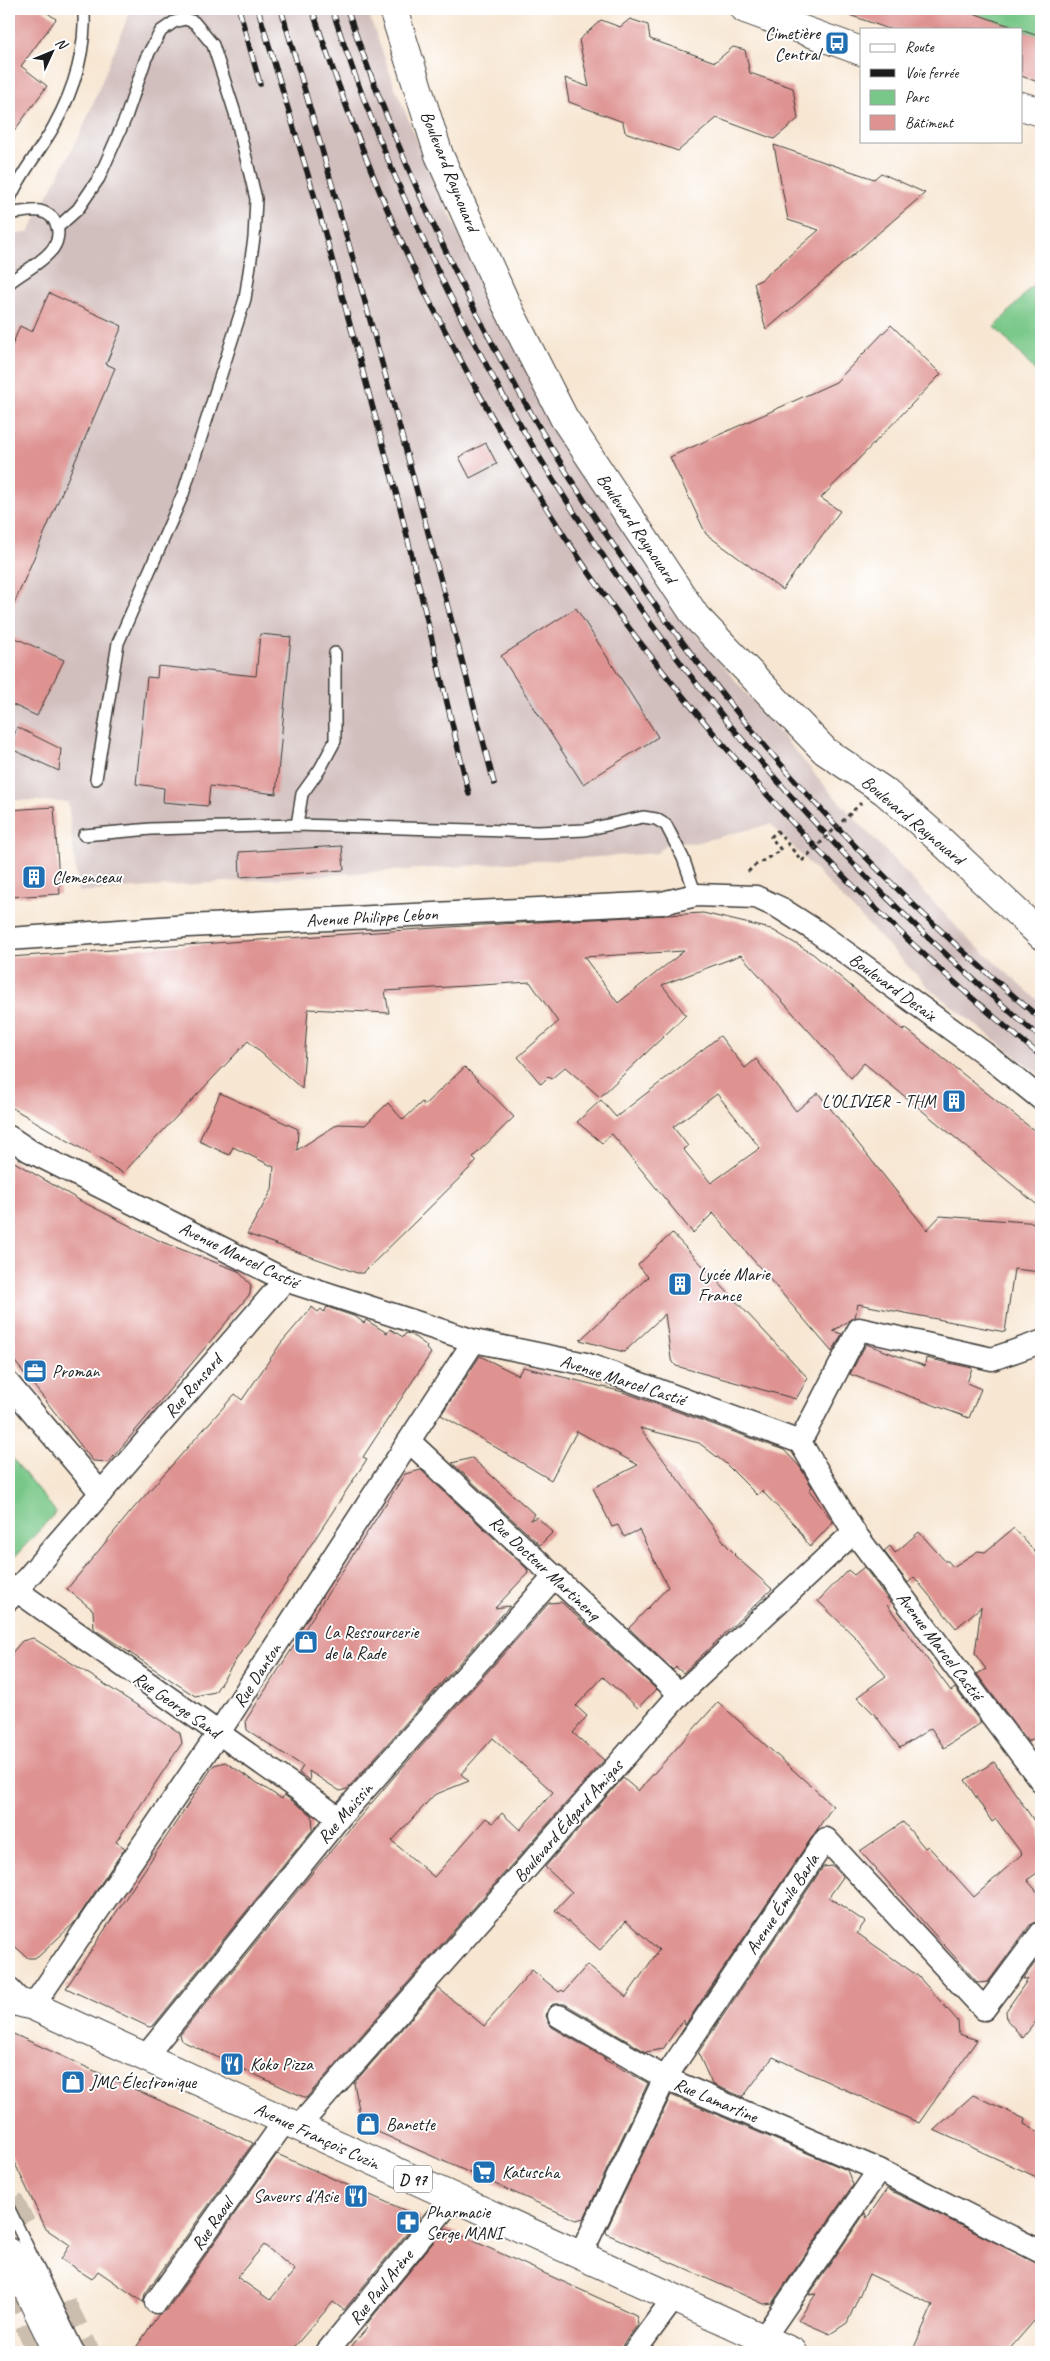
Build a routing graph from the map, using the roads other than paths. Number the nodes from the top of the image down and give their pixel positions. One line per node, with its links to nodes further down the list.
1 (84, 9): 7 (lane)
2 (393, 9): 17 (street, Boulevard Raynouard)
3 (745, 9): 4 (street)
4 (860, 51)
5 (1022, 106): 6 (street)
6 (1041, 112)
7 (9, 201)
8 (9, 213): 9 (lane)
9 (58, 227): 10 (lane); 12 (lane)
10 (9, 283)
11 (335, 653): 13 (lane)
12 (96, 779)
13 (297, 825): 14 (lane); 15 (lane)
14 (84, 835)
15 (696, 895): 16 (street, Avenue Philippe Lebon); 18 (street, Avenue Philippe Lebon)
16 (734, 896): 19 (street, Boulevard Desaix)
17 (1041, 935)
18 (9, 939)
19 (1041, 1099)
20 (9, 1137): 21 (street, Avenue Marcel Castié)
21 (286, 1280): 22 (street, Avenue Marcel Castié); 27 (street, Rue Ronsard)
22 (474, 1341): 25 (street, Rue Danton); 26 (street, Avenue Marcel Castié)
23 (1041, 1342): 26 (street)
24 (9, 1384): 27 (street)
25 (410, 1442): 29 (street, Rue Docteur Martinenq); 32 (street, Rue Danton)
26 (800, 1442): 28 (street, Avenue Marcel Castié)
27 (101, 1493): 30 (street, Rue Ronsard)
28 (854, 1532): 31 (street, Boulevard Édgard Amigas); 33 (street, Avenue Marcel Castié)
29 (555, 1576): 31 (street, Rue Docteur Martinenq); 34 (street, Rue Maissin)
30 (12, 1595): 32 (street, Rue George Sand)
31 (680, 1694): 42 (street, Boulevard Édgard Amigas)
32 (218, 1734): 34 (street, Rue George Sand); 38 (street, Rue Danton)
33 (1041, 1781)
34 (339, 1818): 40 (street, Rue Maissin)
35 (1041, 1933): 41 (street, Avenue Émile Barla)
36 (9, 1981): 38 (lane)
37 (9, 1987): 38 (street, D 97)
38 (21, 2003): 40 (street, Avenue François Cuzin / D 97)
39 (559, 2016): 41 (street, Rue Lamartine)
40 (145, 2057): 42 (street, Avenue François Cuzin / D 97)
41 (665, 2078): 43 (street, Rue Lamartine); 48 (street, Avenue Émile Barla)
42 (291, 2124): 44 (street, Avenue François Cuzin / D 97); 50 (street, Rue Raoul)
43 (879, 2170): 47 (street, Rue Lamartine); 51 (street)
44 (453, 2198): 48 (street, Avenue François Cuzin / D 97); 54 (street, Rue Paul Arène)
45 (9, 2208): 53 (lane)
46 (9, 2252): 52 (street)
47 (1041, 2252)
48 (580, 2256): 49 (street, Avenue François Cuzin / D 97)
49 (674, 2298): 51 (street, Avenue François Cuzin / D 97); 55 (street)
50 (156, 2302)
51 (763, 2339): 56 (street, Avenue François Cuzin / D 97)
52 (58, 2352)
53 (79, 2352)
54 (327, 2352)
55 (634, 2352)
56 (792, 2352)

